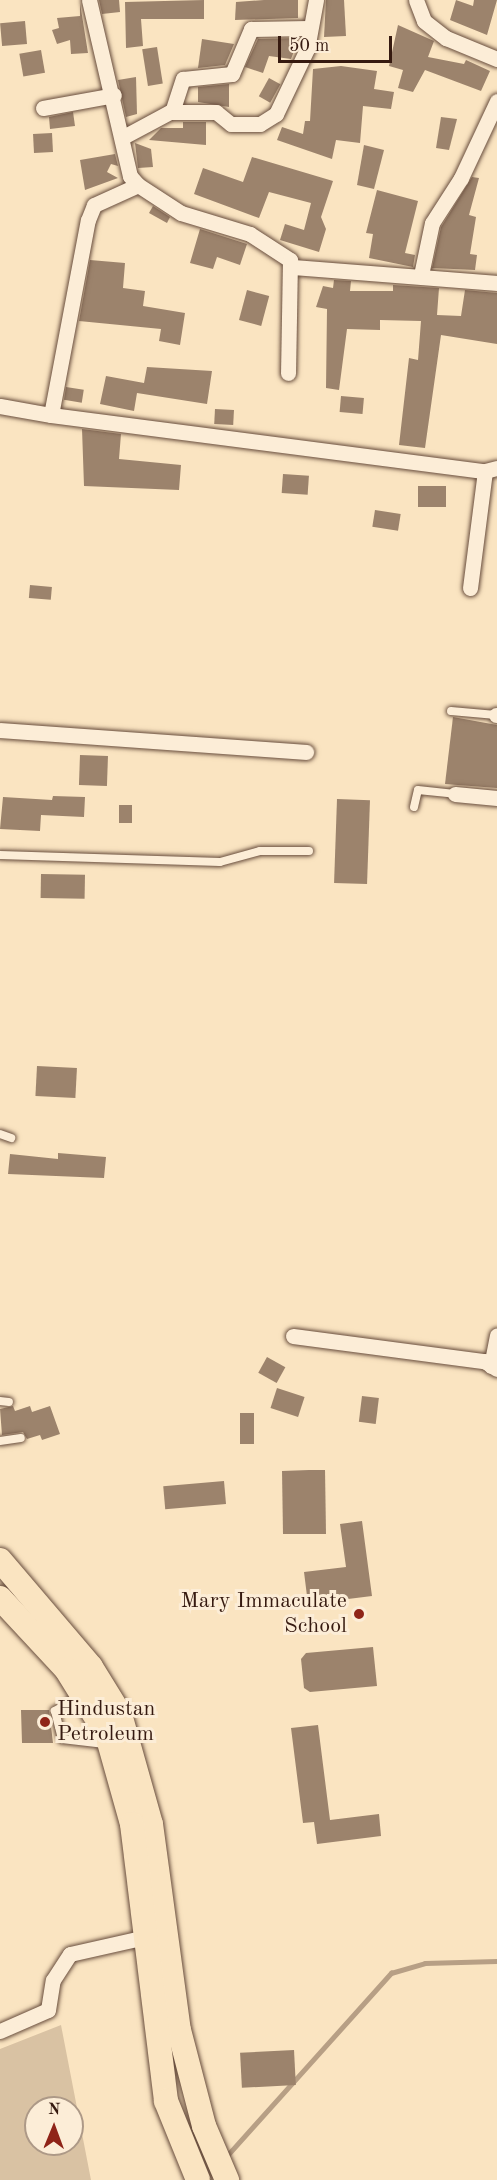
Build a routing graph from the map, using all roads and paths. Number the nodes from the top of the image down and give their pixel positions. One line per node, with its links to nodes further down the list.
1 (89, 0): 6 (street)
2 (316, 0): 4 (street)
3 (416, 0): 5 (street)
4 (308, 28): 9 (street); 9 (street)
5 (497, 59)
6 (114, 95): 8 (street); 10 (street)
7 (497, 101): 13 (street)
8 (43, 108)
9 (172, 112): 10 (street)
10 (124, 136): 11 (street)
11 (138, 185): 12 (street); 17 (street)
12 (293, 267): 13 (street); 15 (street)
13 (422, 275): 14 (street)
14 (497, 283)
15 (288, 373)
16 (0, 406): 17 (street)
17 (51, 415): 18 (street)
18 (491, 470): 19 (street)
19 (470, 588)
20 (451, 711): 21 (lane)
21 (496, 715)
22 (0, 730): 23 (street)
23 (306, 752)
24 (455, 794): 25 (street); 26 (lane)
25 (497, 798)
26 (414, 807)
27 (309, 851): 28 (lane)
28 (0, 855)
29 (0, 1134): 30 (lane)
30 (11, 1138)
31 (293, 1336): 33 (street)
32 (497, 1336): 33 (street)
33 (494, 1368)
34 (21, 1438): 35 (lane)
35 (0, 1441)
36 (0, 1560): 42 (main road)
37 (0, 1598): 38 (main road)
38 (85, 1695): 39 (main road); 39 (lane)
39 (109, 1744): 40 (main road)
40 (150, 1936): 41 (street); 43 (main road)
41 (0, 2031)
42 (223, 2171)
43 (198, 2180)

